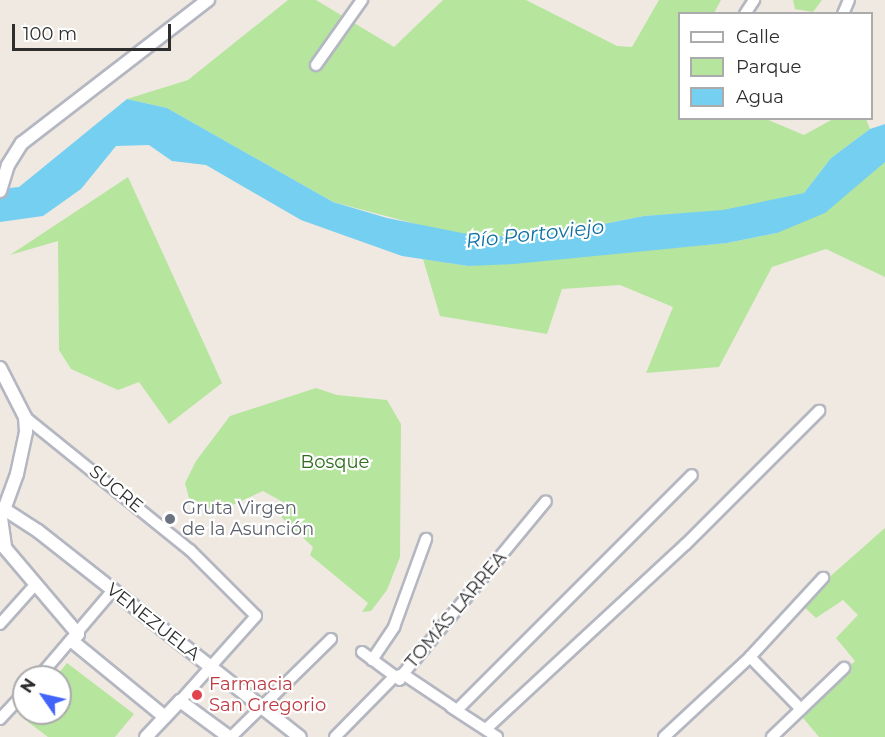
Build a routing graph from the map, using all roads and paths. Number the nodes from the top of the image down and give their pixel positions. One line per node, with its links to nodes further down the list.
1 (208, 0): 4 (street)
2 (362, 0): 3 (street)
3 (315, 65)
4 (0, 191)
5 (0, 368): 7 (street)
6 (819, 411): 32 (street)
7 (25, 417): 10 (street); 22 (street, SUCRE)
8 (692, 475): 29 (street)
9 (546, 501): 24 (street, TOMÁS LARREA)
10 (2, 511): 13 (street); 14 (street, VENEZUELA)
11 (426, 539): 20 (street)
12 (824, 578): 19 (street)
13 (34, 586): 15 (street); 16 (street)
14 (113, 590): 16 (street); 22 (street, VENEZUELA)
15 (0, 624)
16 (75, 637): 21 (street); 30 (street)
17 (331, 639): 27 (street)
18 (362, 652): 20 (street)
19 (750, 657): 28 (street); 38 (street)
20 (372, 660): 24 (street)
21 (50, 665)
22 (209, 667): 25 (street); 27 (street, VENEZUELA)
23 (844, 668): 28 (street)
24 (398, 676): 29 (street); 36 (street, TOMÁS LARREA)
25 (180, 700): 30 (street); 34 (street)
26 (12, 706): 31 (street)
27 (260, 707): 34 (street); 35 (street, VENEZUELA)
28 (801, 709): 39 (street)
29 (457, 710): 32 (street)
30 (165, 717): 33 (street)
31 (0, 719)
32 (486, 729): 37 (street)
33 (146, 737)
34 (230, 737)
35 (300, 737)
36 (335, 737)
37 (497, 737)
38 (664, 737)
39 (772, 737)

